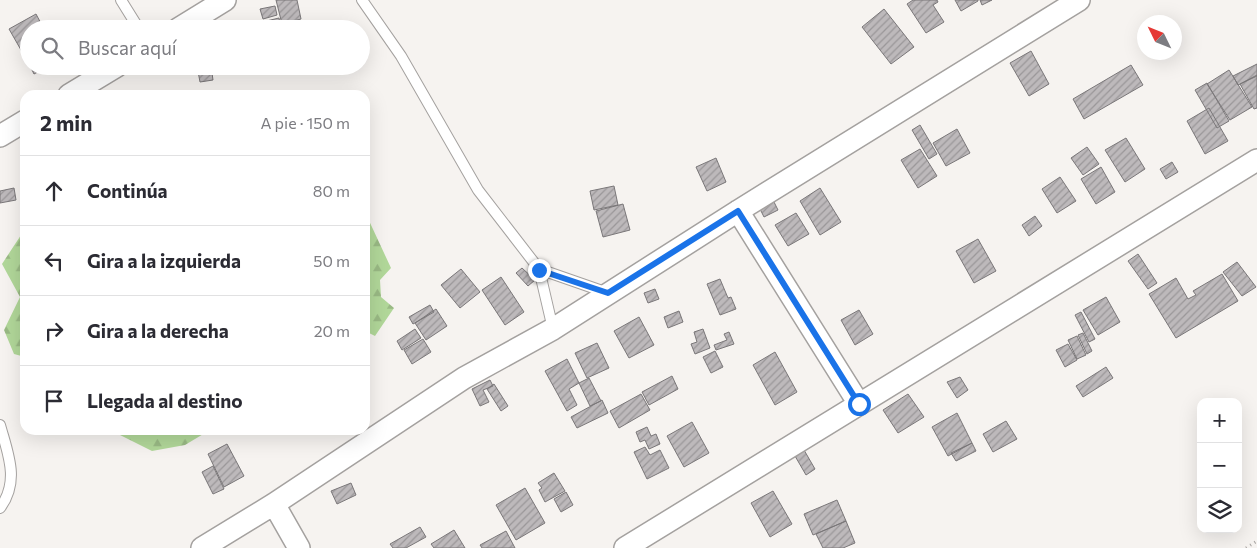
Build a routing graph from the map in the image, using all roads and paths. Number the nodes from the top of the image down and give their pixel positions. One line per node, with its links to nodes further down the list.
1 (121, 0): 5 (lane)
2 (225, 0): 6 (street)
3 (362, 0): 13 (lane)
4 (1079, 0): 12 (street)
5 (133, 20)
6 (193, 20)
7 (102, 75): 8 (street)
8 (77, 90)
9 (20, 124): 10 (street)
10 (0, 136)
11 (1257, 160): 16 (street)
12 (738, 211): 14 (street); 16 (street)
13 (539, 270): 14 (lane); 15 (lane)
14 (608, 293): 15 (street)
15 (553, 329): 18 (street)
16 (859, 404): 23 (street)
17 (0, 425): 19 (lane)
18 (274, 504): 21 (street); 22 (street)
19 (0, 508)
20 (1257, 541): 24 (path)
21 (202, 548)
22 (299, 548)
23 (625, 548)
24 (1246, 548)

